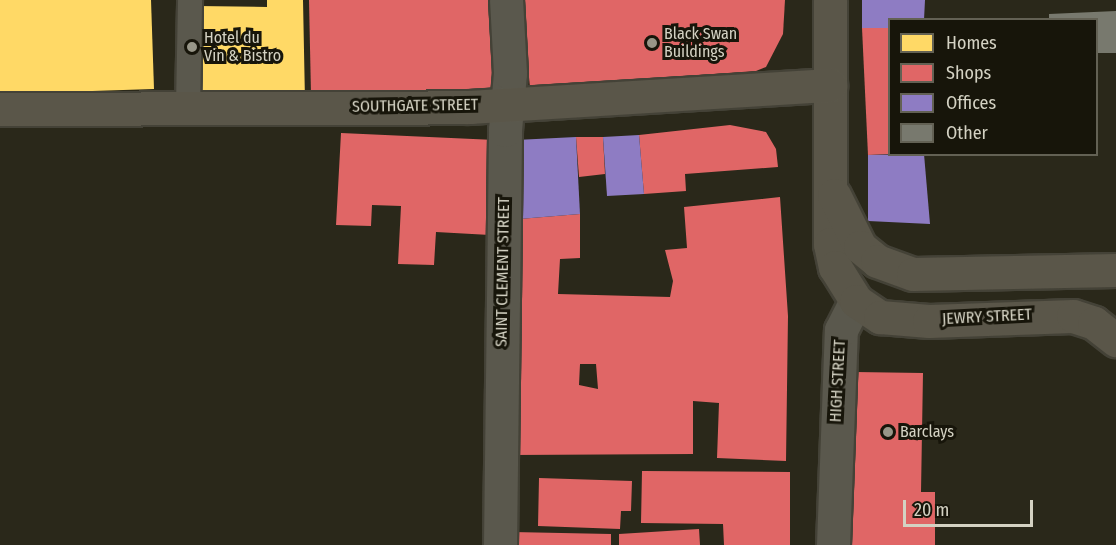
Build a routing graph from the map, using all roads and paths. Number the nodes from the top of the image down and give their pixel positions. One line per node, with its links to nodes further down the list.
1 (190, 0): 6 (lane)
2 (506, 0): 5 (street, SAINT CLEMENT STREET)
3 (830, 0): 4 (main road)
4 (830, 85): 5 (main road, SOUTHGATE STREET); 8 (main road)
5 (506, 103): 6 (main road, SOUTHGATE STREET); 12 (street, SAINT CLEMENT STREET)
6 (188, 108): 7 (main road, SOUTHGATE STREET)
7 (0, 109)
8 (832, 190): 9 (main road); 10 (main road)
9 (1116, 270)
10 (856, 301): 11 (main road, JEWRY STREET); 13 (street, HIGH STREET)
11 (1116, 340)
12 (500, 545)
13 (833, 545)

